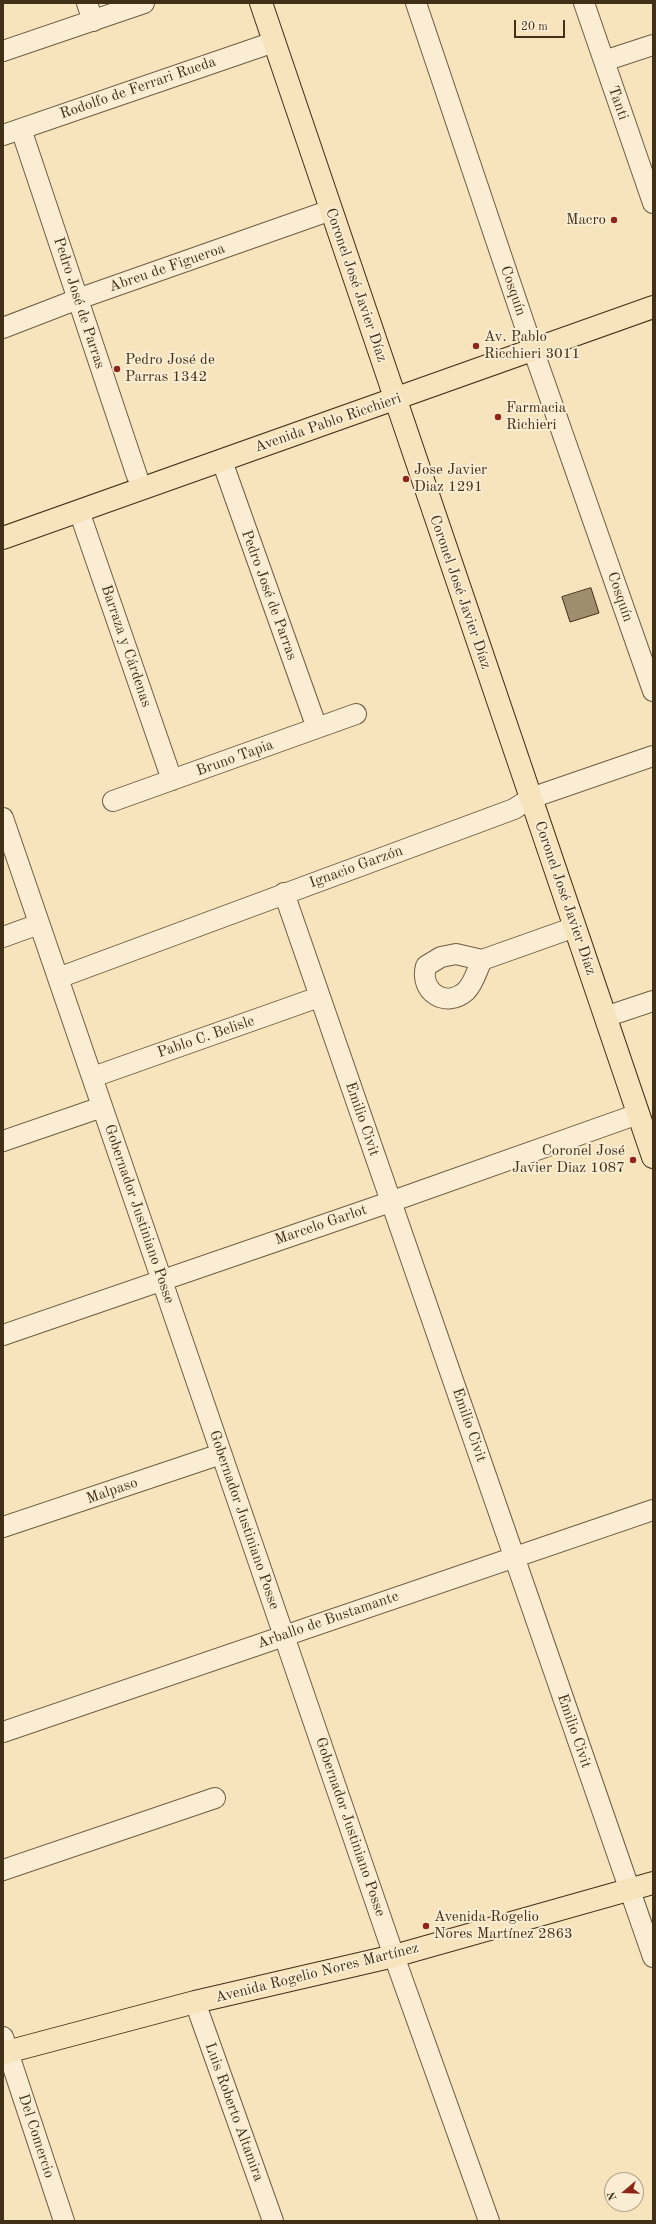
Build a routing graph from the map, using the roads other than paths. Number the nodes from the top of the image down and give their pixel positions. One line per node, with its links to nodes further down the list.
1 (144, 3): 5 (street)
2 (261, 3): 6 (main road, Coronel José Javier Díaz)
3 (416, 3): 17 (street, Cosquín)
4 (584, 3): 9 (street, Tanti)
5 (90, 12): 8 (street)
6 (274, 42): 10 (street, Rodolfo de Ferrari Rueda); 12 (main road, Coronel José Javier Díaz)
7 (653, 45): 9 (street)
8 (3, 52)
9 (604, 61): 11 (street, Tanti)
10 (12, 132): 14 (street, Pedro José de Parras)
11 (653, 203)
12 (331, 210): 14 (street, Abreu de Figueroa); 18 (main road, Coronel José Javier Díaz)
13 (653, 294): 17 (main road, Avenida Pablo Ricchieri)
14 (78, 299): 16 (street, Abreu de Figueroa); 20 (street, Pedro José de Parras)
15 (653, 307): 17 (main road, Avenida Pablo Ricchieri)
16 (3, 328)
17 (531, 344): 18 (main road, Avenida Pablo Ricchieri); 24 (street, Cosquín)
18 (393, 393): 19 (main road, Avenida Pablo Ricchieri); 20 (main road, Avenida Pablo Ricchieri); 29 (main road, Coronel José Javier Díaz)
19 (222, 461): 21 (main road, Avenida Pablo Ricchieri); 26 (street, Pedro José de Parras)
20 (137, 476): 22 (main road, Avenida Pablo Ricchieri)
21 (79, 511): 23 (main road, Avenida Pablo Ricchieri); 28 (street, Barraza y Cárdenas)
22 (3, 524)
23 (3, 538)
24 (653, 691)
25 (356, 714): 26 (street, Bruno Tapia)
26 (317, 728): 28 (street, Bruno Tapia)
27 (653, 756): 29 (street, Ignacio Garzón)
28 (172, 780): 30 (street, Bruno Tapia)
29 (531, 798): 32 (street, Ignacio Garzón); 34 (main road, Coronel José Javier Díaz)
30 (114, 801)
31 (3, 818): 33 (street, Gobernador Justiniano Posse)
32 (284, 893): 37 (street, Ignacio Garzón); 38 (street, Emilio Civit)
33 (39, 924): 35 (street); 37 (street, Gobernador Justiniano Posse)
34 (575, 927): 36 (street); 40 (main road, Coronel José Javier Díaz)
35 (3, 937)
36 (482, 960)
37 (58, 978): 41 (street, Gobernador Justiniano Posse)
38 (319, 997): 41 (street, Pablo C. Belisle); 46 (street, Emilio Civit)
39 (653, 1001): 40 (street)
40 (605, 1017): 43 (main road, Coronel José Javier Díaz)
41 (93, 1077): 42 (street, Gobernador Justiniano Posse)
42 (102, 1107): 44 (street); 47 (street, Gobernador Justiniano Posse)
43 (638, 1114): 45 (main road, Coronel José Javier Díaz); 46 (street, Marcelo Garlot)
44 (3, 1141)
45 (653, 1157)
46 (390, 1202): 47 (street, Marcelo Garlot); 52 (street, Emilio Civit)
47 (162, 1280): 48 (street, Marcelo Garlot); 49 (street, Gobernador Justiniano Posse)
48 (3, 1335)
49 (221, 1454): 51 (street, Malpaso); 53 (street, Gobernador Justiniano Posse)
50 (653, 1510): 52 (street, Arballo de Bustamante)
51 (3, 1527)
52 (515, 1557): 53 (street, Arballo de Bustamante); 58 (street, Emilio Civit)
53 (284, 1635): 54 (street, Arballo de Bustamante); 59 (street, Gobernador Justiniano Posse)
54 (3, 1732)
55 (214, 1798): 56 (street)
56 (3, 1870)
57 (653, 1883): 58 (main road, Avenida Rogelio Nores Martínez)
58 (628, 1889): 59 (main road, Avenida Rogelio Nores Martínez); 60 (street, Emilio Civit)
59 (394, 1956): 61 (main road, Avenida Rogelio Nores Martínez); 65 (street, Gobernador Justiniano Posse)
60 (653, 1957)
61 (194, 2002): 62 (main road, Avenida Rogelio Nores Martínez); 64 (street, Luis Roberto Altamira)
62 (5, 2047): 63 (street, Del Comercio)
63 (64, 2221)
64 (273, 2221)
65 (489, 2221)

